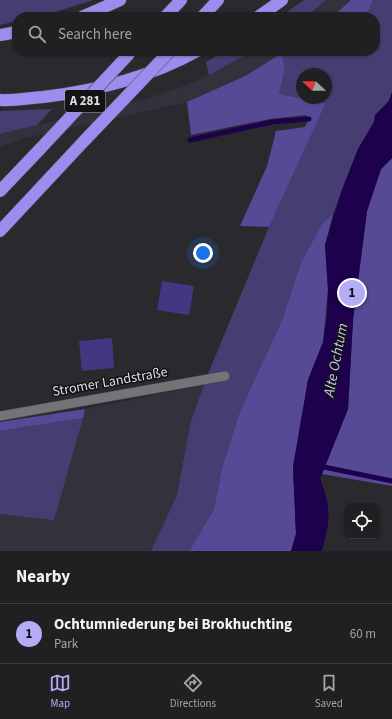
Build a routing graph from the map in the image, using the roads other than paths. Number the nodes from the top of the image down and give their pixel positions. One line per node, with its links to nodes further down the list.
1 (120, 0): 5 (highway)
2 (181, 0): 6 (highway)
3 (218, 0): 7 (highway)
4 (282, 0): 8 (highway)
5 (93, 12)
6 (170, 12)
7 (207, 12)
8 (265, 12)
9 (12, 33): 10 (highway)
10 (0, 35)
11 (128, 56): 15 (highway, A 281, bridge)
12 (165, 56): 16 (highway, A 281, bridge)
13 (188, 56): 14 (highway)
14 (0, 100)
15 (0, 191)
16 (0, 231)
17 (225, 376): 18 (lane, Stromer Landstraße)
18 (0, 416)

